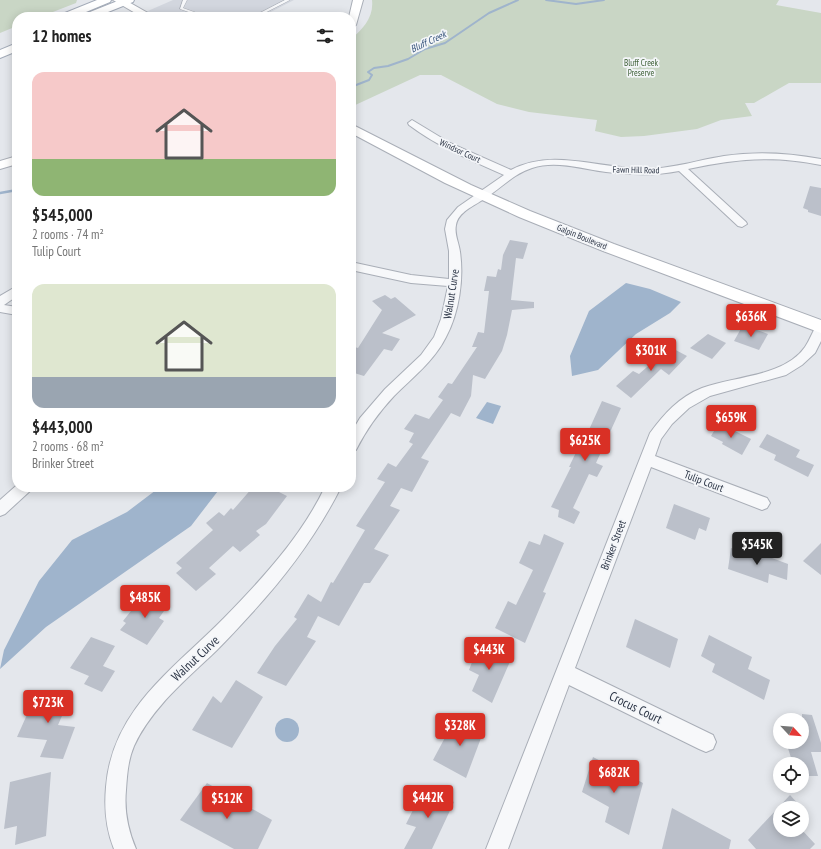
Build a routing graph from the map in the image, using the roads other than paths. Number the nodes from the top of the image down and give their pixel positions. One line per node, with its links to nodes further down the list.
1 (185, 0): 9 (lane)
2 (288, 0): 10 (lane)
3 (358, 0): 11 (street)
4 (116, 4): 5 (main road); 6 (main road); 7 (main road); 8 (street)
5 (84, 12)
6 (99, 12)
7 (107, 12)
8 (137, 12)
9 (192, 12)
10 (264, 12)
11 (356, 12)
12 (12, 38): 13 (main road)
13 (0, 44)
14 (12, 50): 15 (main road)
15 (0, 54)
16 (412, 123): 22 (street, Windsor Court)
17 (356, 131): 23 (street, Galpin Boulevard)
18 (12, 161): 20 (street)
19 (821, 162): 21 (street, Fawn Hill Road)
20 (0, 165)
21 (681, 168): 22 (street, Fawn Hill Road); 24 (street)
22 (511, 174): 23 (street, Fawn Hill Road)
23 (482, 195): 26 (street, Walnut Curve); 31 (street, Galpin Boulevard)
24 (742, 224)
25 (356, 267): 26 (street)
26 (454, 283): 32 (street, Walnut Curve)
27 (12, 294): 28 (street)
28 (0, 302)
29 (0, 308): 30 (street)
30 (12, 310)
31 (821, 327): 33 (street, Brinker Street)
32 (356, 437)
33 (646, 459): 36 (street, Tulip Court); 38 (street, Brinker Street)
34 (19, 492): 37 (street)
35 (331, 492): 40 (street, Walnut Curve)
36 (762, 503)
37 (0, 509)
38 (565, 673): 39 (street, Crocus Court); 41 (street, Brinker Street)
39 (706, 742)
40 (125, 849)
41 (497, 849)

